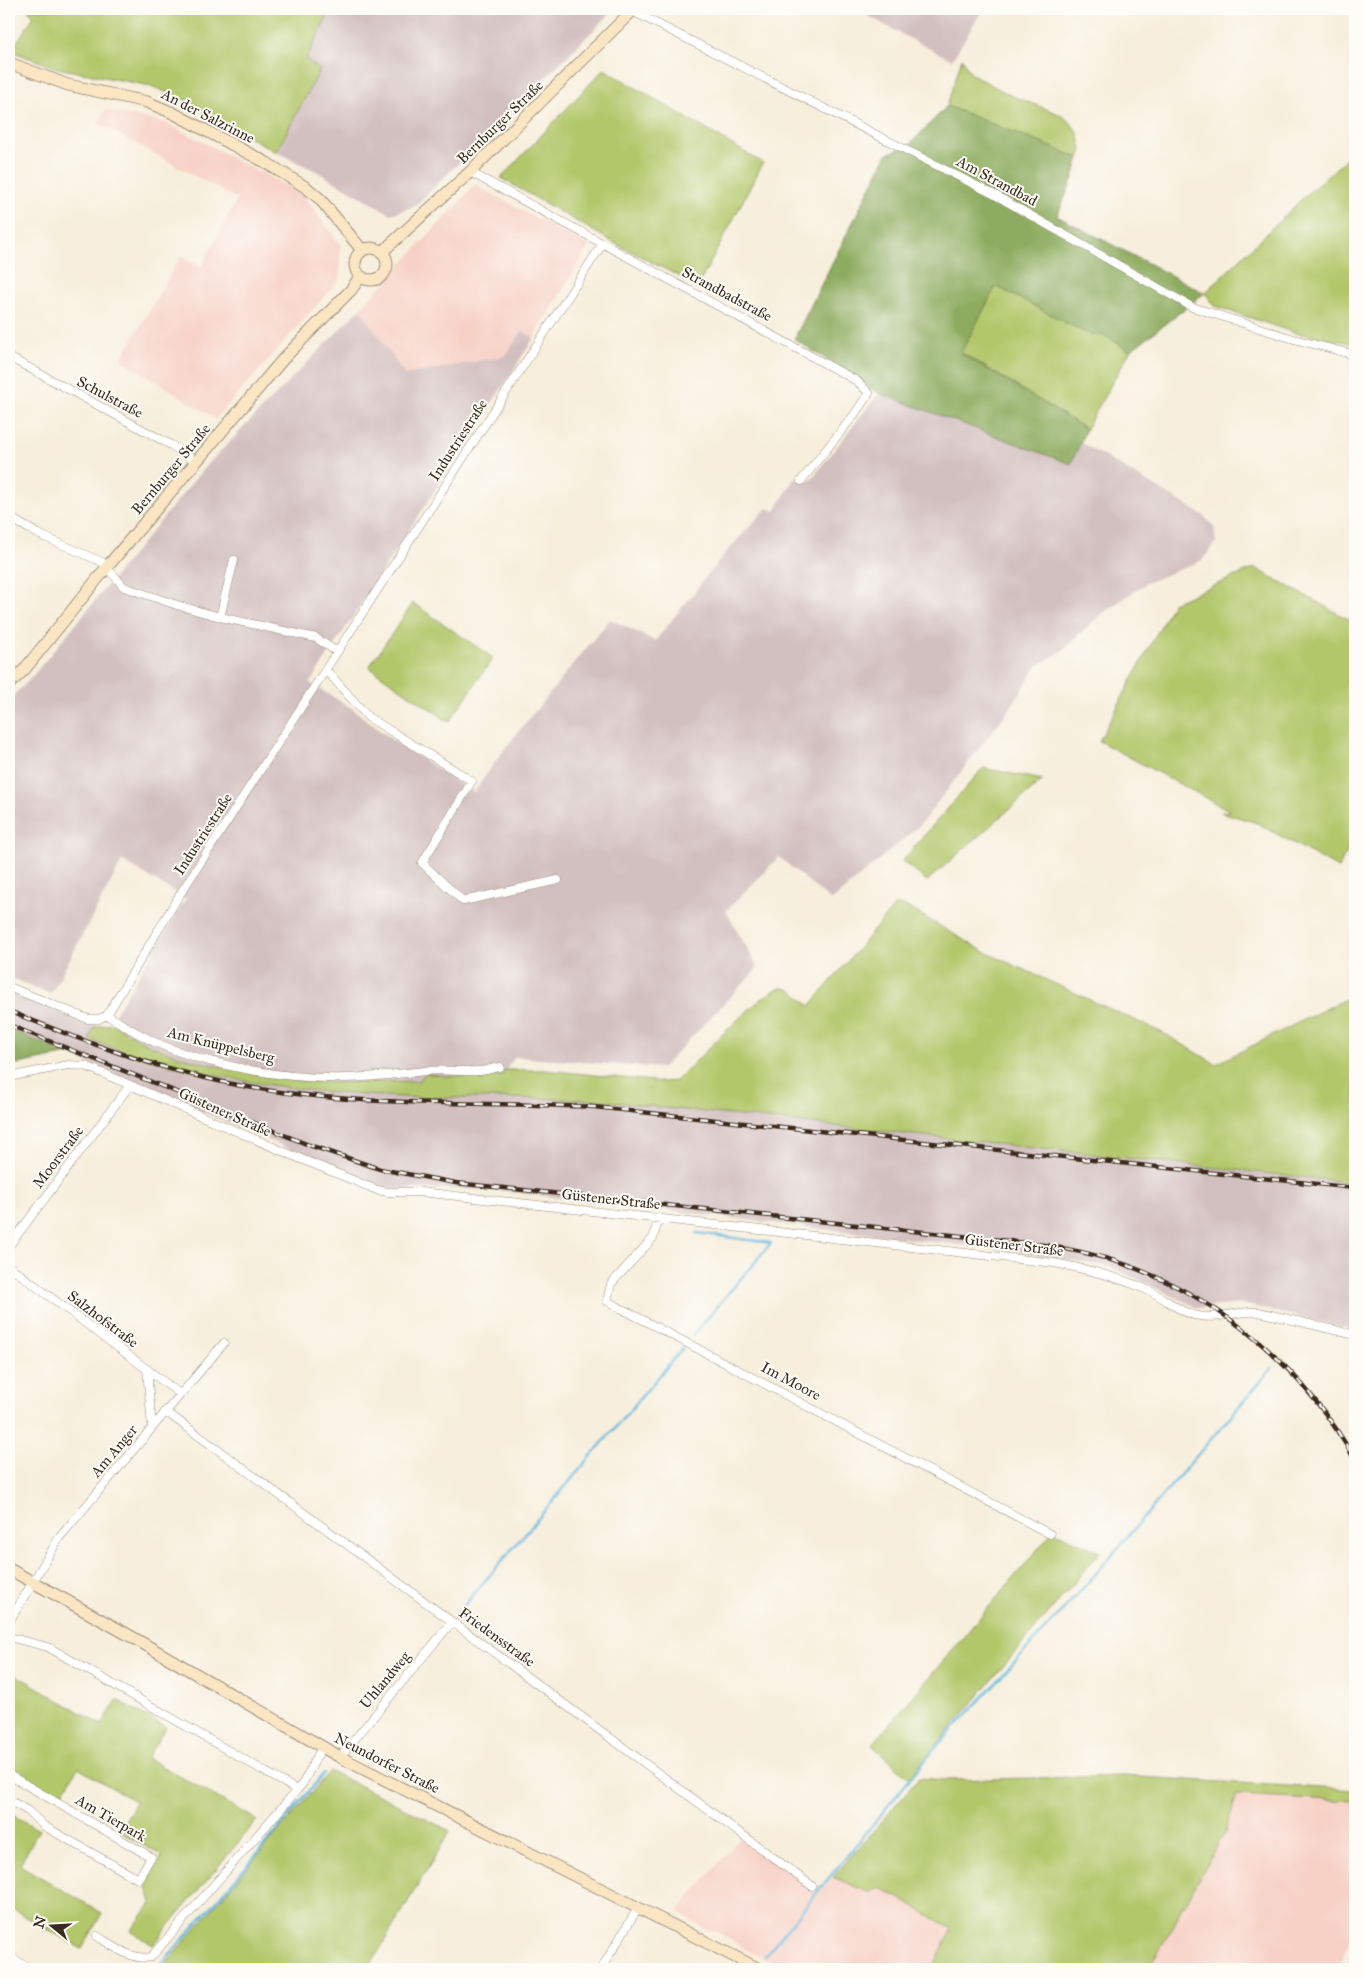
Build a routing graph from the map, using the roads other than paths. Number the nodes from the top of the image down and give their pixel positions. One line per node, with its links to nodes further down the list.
1 (633, 10): 3 (main road, Bernburger Straße); 8 (street, Am Strandbad)
2 (9, 63): 5 (main road, An der Salzrinne)
3 (470, 172): 4 (street, Strandbadstraße); 6 (main road, Bernburger Straße)
4 (603, 243): 11 (street, Strandbadstraße); 16 (street, Industriestraße)
5 (362, 250): 6 (main road); 7 (main road)
6 (382, 252): 7 (main road)
7 (360, 276): 10 (main road, Bernburger Straße)
8 (1355, 355)
9 (9, 357): 10 (street, Schulstraße)
10 (195, 464): 14 (main road, Bernburger Straße)
11 (801, 481)
12 (9, 517): 14 (street)
13 (234, 560): 15 (street)
14 (107, 567): 15 (street); 18 (main road, Bernburger Straße)
15 (220, 617): 16 (street)
16 (337, 652): 17 (street, Industriestraße)
17 (326, 670): 19 (street); 21 (street, Industriestraße)
18 (9, 684)
19 (558, 880)
20 (9, 987): 21 (street)
21 (108, 1014): 22 (street, Am Knüppelsberg)
22 (500, 1067)
23 (9, 1077): 24 (street, Güstener Straße)
24 (130, 1085): 25 (street, Güstener Straße); 26 (street, Moorstraße)
25 (660, 1218): 28 (street, Güstener Straße); 34 (street, Im Moore)
26 (9, 1246)
27 (9, 1266): 30 (street, Salzhofstraße)
28 (1355, 1335)
29 (224, 1343): 31 (street, Am Anger)
30 (147, 1369): 31 (street, Salzhofstraße); 33 (street)
31 (180, 1394): 32 (street, Am Anger)
32 (165, 1411): 33 (street, Am Anger); 38 (street, Friedensstraße)
33 (152, 1427): 36 (street, Am Anger)
34 (1050, 1534)
35 (9, 1569): 36 (main road, Neundorfer Straße)
36 (32, 1582): 37 (street); 40 (main road, Neundorfer Straße)
37 (9, 1622)
38 (452, 1622): 41 (street, Uhlandweg); 45 (street, Friedensstraße)
39 (9, 1636): 43 (street)
40 (322, 1747): 41 (main road, Neundorfer Straße); 43 (street)
41 (340, 1757): 46 (main road, Neundorfer Straße)
42 (9, 1775): 44 (street, Am Tierpark)
43 (297, 1790): 47 (street)
44 (9, 1800)
45 (812, 1886)
46 (638, 1908): 50 (street); 51 (main road, Neundorfer Straße)
47 (97, 1936)
48 (9, 1956): 49 (street)
49 (30, 1969)
50 (601, 1969)
51 (759, 1969)

